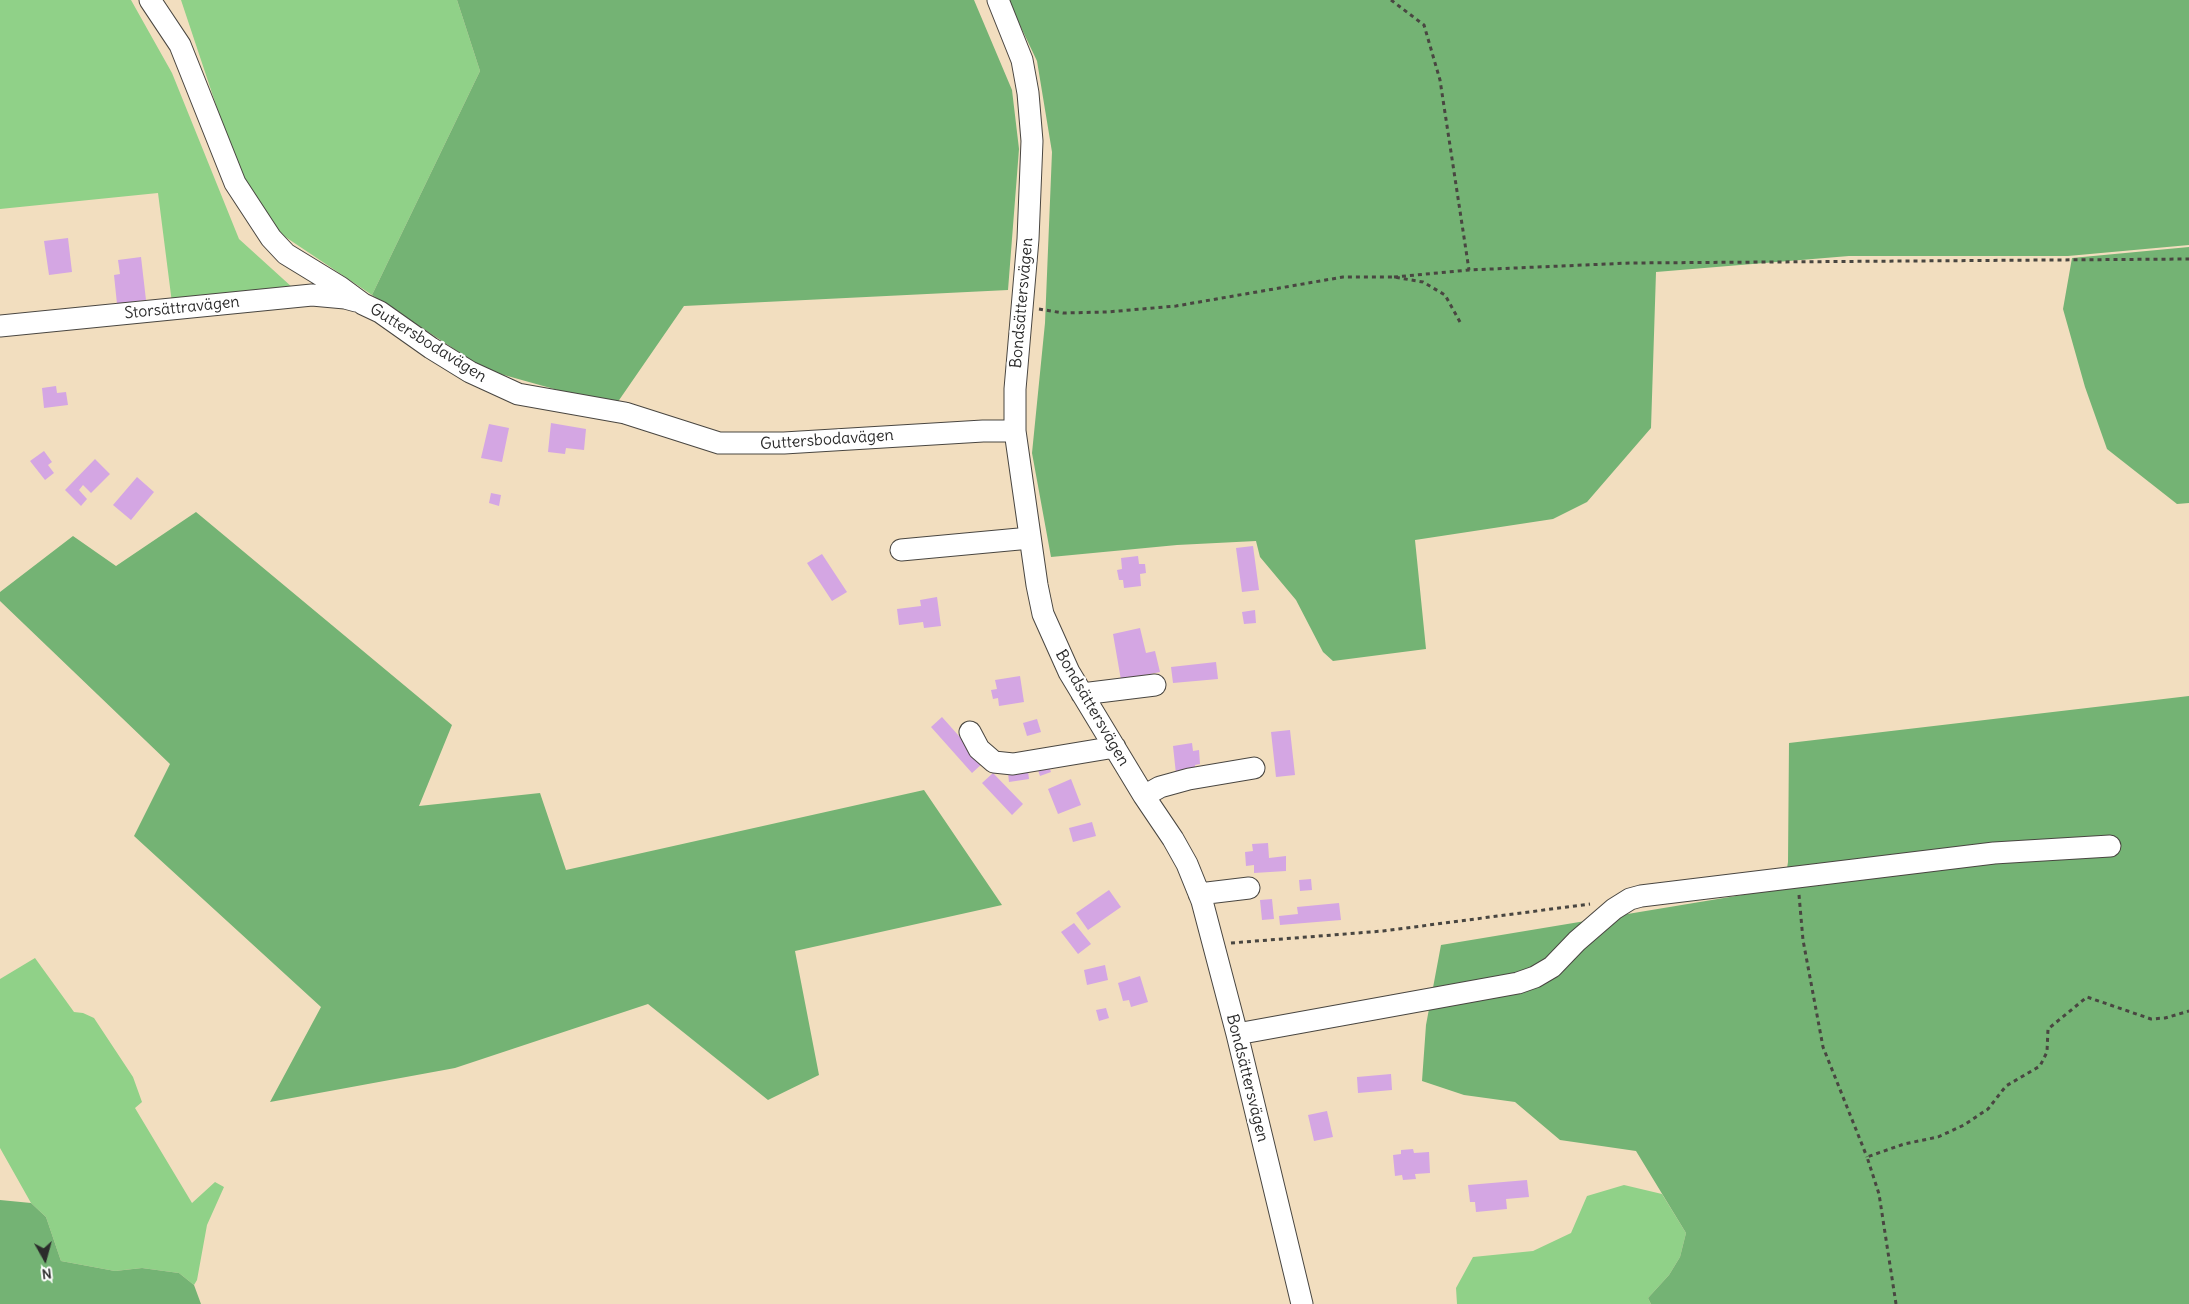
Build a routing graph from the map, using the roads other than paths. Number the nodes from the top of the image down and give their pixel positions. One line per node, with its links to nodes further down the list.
1 (150, 0): 3 (street, Guttersbodavägen)
2 (998, 0): 5 (street, Bondsättersvägen)
3 (363, 304): 4 (street, Storsättravägen); 5 (street, Guttersbodavägen)
4 (0, 326)
5 (1015, 430): 6 (street, Bondsättersvägen)
6 (1030, 538): 7 (street); 9 (street, Bondsättersvägen)
7 (901, 550)
8 (1155, 685): 9 (street)
9 (1082, 694): 11 (street, Bondsättersvägen)
10 (970, 732): 11 (street)
11 (1114, 748): 13 (street, Bondsättersvägen)
12 (1254, 768): 13 (street)
13 (1144, 796): 16 (street, Bondsättersvägen)
14 (2110, 846): 17 (street)
15 (1249, 888): 16 (street)
16 (1199, 894): 17 (street, Bondsättersvägen)
17 (1237, 1034): 18 (street, Bondsättersvägen)
18 (1302, 1304)

